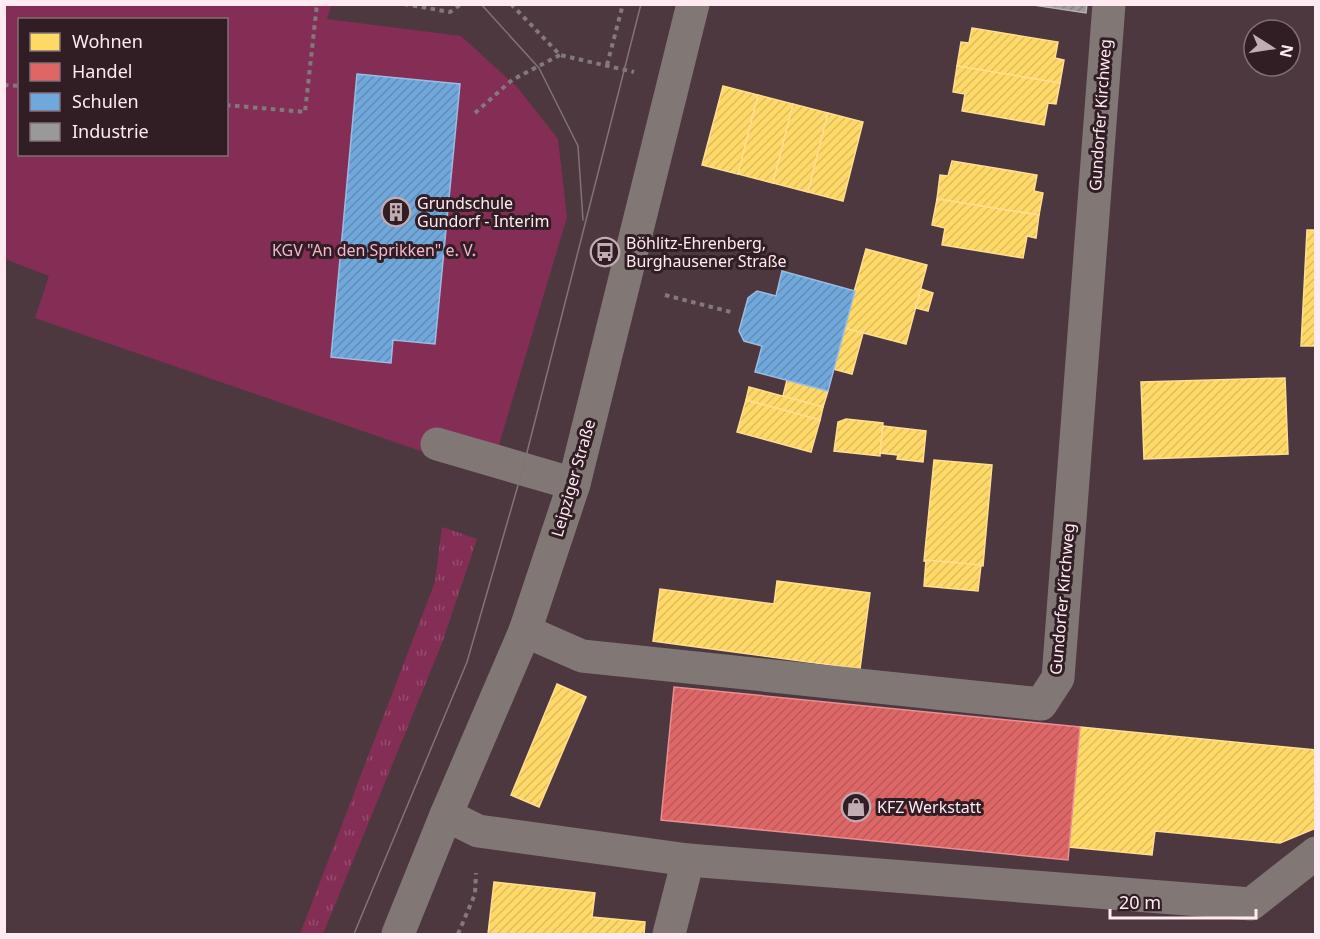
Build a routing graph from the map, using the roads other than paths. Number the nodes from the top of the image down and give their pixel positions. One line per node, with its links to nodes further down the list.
1 (693, 4): 4 (street, Leipziger Straße)
2 (1109, 4): 5 (street, Gundorfer Kirchweg)
3 (437, 444): 4 (street)
4 (574, 484): 5 (street, Leipziger Straße)
5 (525, 631): 6 (street, Leipziger Straße)
6 (446, 815): 8 (street); 9 (street, Leipziger Straße)
7 (1316, 853): 8 (street)
8 (688, 860): 10 (street)
9 (398, 934)
10 (669, 934)

